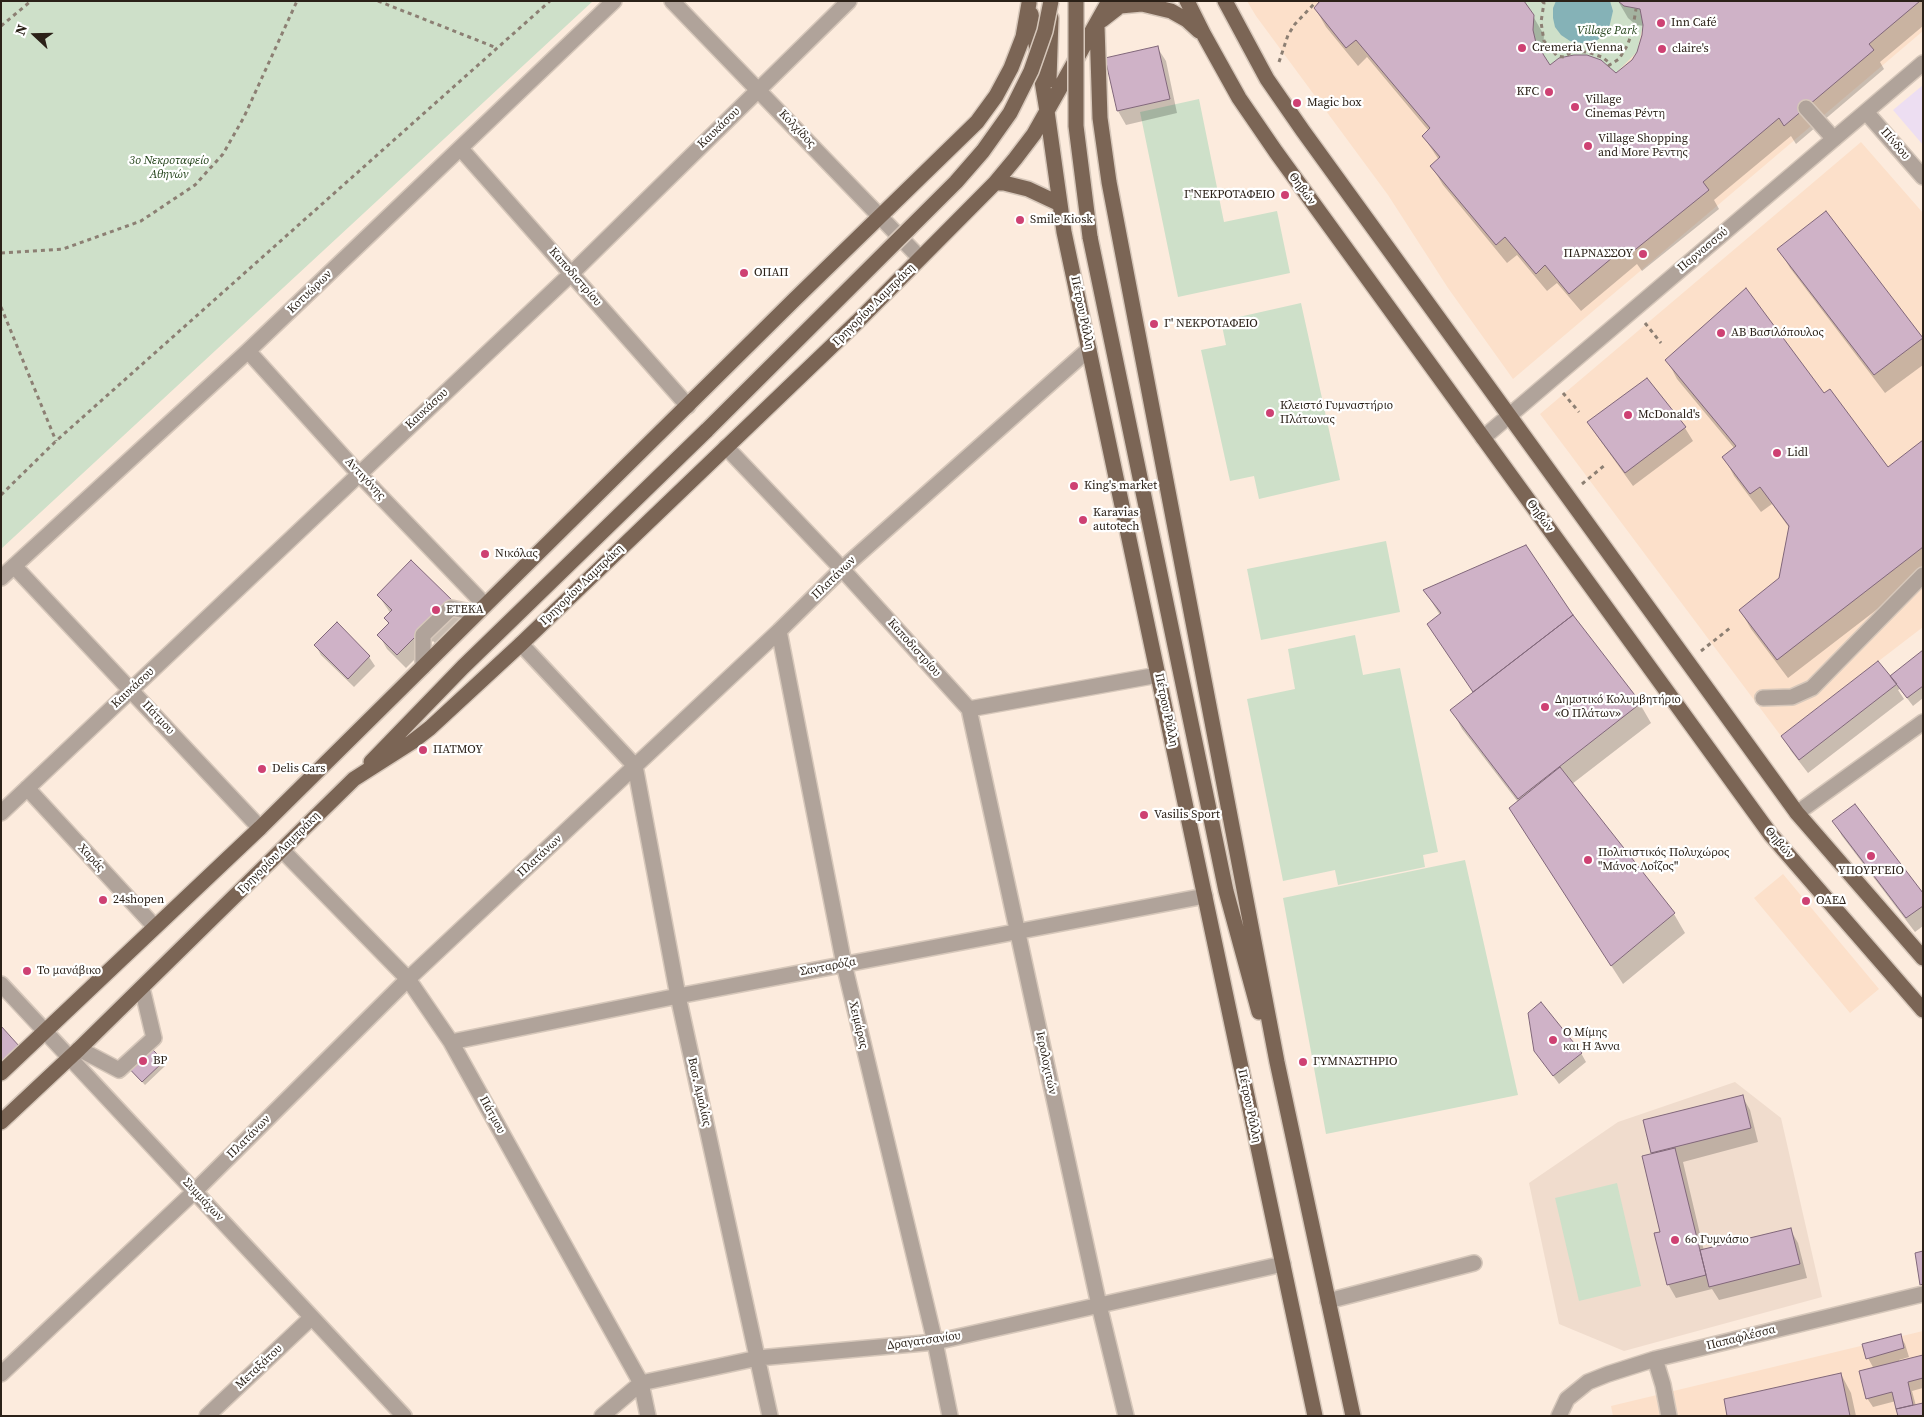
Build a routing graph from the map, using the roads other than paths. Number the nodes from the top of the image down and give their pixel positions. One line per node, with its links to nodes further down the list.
1 (614, 1): 18 (street, Κοτυώρων)
2 (672, 1): 13 (street, Κολχίδος)
3 (849, 1): 13 (street, Καυκάσου)
4 (1052, 1): 15 (main road); 46 (main road, bridge)
5 (1076, 1): 66 (main road, Πέτρου Ράλλη, bridge)
6 (1109, 1): 10 (main road, Γρηγορίου Λαμπράκη)
7 (1187, 1): 11 (main road, Θηβών)
8 (1225, 1): 28 (main road)
9 (1029, 2): 15 (main road, Πέτρου Ράλλη); 22 (main road)
10 (1097, 24): 11 (main road); 15 (main road, Γρηγορίου Λαμπράκη); 66 (main road, Πέτρου Ράλλη)
11 (1204, 35): 29 (main road, Θηβών)
12 (1923, 63): 16 (street, Παρνασσού)
13 (758, 90): 22 (street, Κολχίδος); 24 (street, Καυκάσου)
14 (1806, 108): 17 (street)
15 (1047, 111): 20 (main road, Γρηγορίου Λαμπράκη); 21 (main road, Πέτρου Ράλλη)
16 (1866, 112): 17 (street, Παρνασσού); 19 (street, Πίνδου)
17 (1834, 139): 28 (street, Παρνασσού)
18 (461, 148): 24 (street, Καποδιστρίου); 26 (street, Κοτυώρων)
19 (1923, 177)
20 (995, 182): 21 (main road); 23 (main road, Γρηγορίου Λαμπράκη)
21 (1060, 204): 25 (main road, Πέτρου Ράλλη)
22 (880, 216): 23 (street, Κολχίδος); 27 (main road)
23 (920, 258): 30 (main road, Γρηγορίου Λαμπράκη)
24 (572, 272): 27 (street, Καποδιστρίου); 31 (street, Καυκάσου)
25 (1089, 349): 33 (street, Πλατάνων); 40 (main road, Πέτρου Ράλλη)
26 (248, 351): 31 (street, Αντιγόνης); 32 (street, Κοτυώρων)
27 (688, 406): 36 (main road)
28 (1509, 415): 29 (street, Παρνασσού); 49 (main road)
29 (1483, 438): 61 (main road, Θηβών)
30 (726, 447): 33 (street, Καποδιστρίου); 38 (main road, Γρηγορίου Λαμπράκη)
31 (359, 474): 36 (street, Αντιγόνης); 41 (street, Καυκάσου)
32 (14, 566): 35 (street, Κοτυώρων); 41 (street, Πάτμου)
33 (842, 569): 37 (street, Πλατάνων); 43 (street, Καποδιστρίου)
34 (1923, 575): 42 (street)
35 (1, 578)
36 (481, 609): 39 (main road); 39 (street)
37 (779, 632): 45 (street, Πλατάνων); 56 (street, Χειμάρας)
38 (521, 644): 45 (street); 46 (main road, Γρηγορίου Λαμπράκη)
39 (423, 667): 50 (main road)
40 (1158, 675): 43 (street); 52 (main road, Πέτρου Ράλλη)
41 (131, 689): 47 (street, Καυκάσου); 50 (street, Πάτμου)
42 (1763, 698)
43 (969, 709): 54 (street, Ιερολοχιτών)
44 (1923, 722): 49 (street)
45 (635, 766): 57 (street, Πλατάνων); 60 (street, Βασ. Αμαλίας)
46 (354, 779): 51 (main road, Γρηγορίου Λαμπράκη)
47 (27, 788): 48 (street, Καυκάσου); 53 (street, Χαράς)
48 (1, 812)
49 (1798, 813): 55 (main road)
50 (260, 828): 53 (main road)
51 (282, 850): 57 (street, Πάτμου); 59 (main road, Γρηγορίου Λαμπράκη)
52 (1205, 896): 54 (street, Σανταρόζα); 70 (main road, Πέτρου Ράλλη)
53 (156, 927): 62 (main road)
54 (1017, 931): 56 (street, Σανταρόζα); 73 (street, Ιερολοχιτών)
55 (1922, 956)
56 (844, 964): 60 (street, Σανταρόζα); 75 (street, Χειμάρας)
57 (408, 979): 63 (street, Πάτμου); 68 (street, Πλατάνων)
58 (1, 984): 62 (street, Συμμάχων)
59 (142, 988): 64 (main road, Γρηγορίου Λαμπράκη); 64 (street)
60 (678, 996): 63 (street, Σανταρόζα); 76 (street, Βασ. Αμαλίας)
61 (1923, 1010)
62 (46, 1031): 64 (street, Συμμάχων); 65 (main road)
63 (451, 1042): 79 (street, Πάτμου)
64 (75, 1053): 67 (main road, Γρηγορίου Λαμπράκη); 68 (street, Συμμάχων)
65 (1, 1073)
66 (1282, 1087): 72 (main road, Πέτρου Ράλλη)
67 (1, 1122)
68 (195, 1191): 74 (street, Συμμάχων); 78 (street, Πλατάνων)
69 (1474, 1263): 72 (street)
70 (1283, 1264): 73 (street, Δραγατσανίου); 87 (main road, Πέτρου Ράλλη)
71 (1923, 1294): 77 (street, Παπαφλέσσα)
72 (1328, 1301): 88 (main road, Πέτρου Ράλλη)
73 (1098, 1305): 75 (street, Δραγατσανίου); 86 (street, Ιερολοχιτών)
74 (311, 1318): 80 (street, Μεταξάτου); 81 (street, Συμμάχων)
75 (935, 1342): 76 (street, Δραγατσανίου); 85 (street, Χειμάρας)
76 (758, 1358): 79 (street, Δραγατσανίου); 84 (street, Βασ. Αμαλίας)
77 (1655, 1359): 89 (street, Παπαφλέσσα); 90 (street)
78 (1, 1374)
79 (641, 1383): 82 (street, Δραγατσανίου); 83 (street, Πάτμου)
80 (207, 1416)
81 (404, 1416)
82 (602, 1416)
83 (648, 1416)
84 (770, 1416)
85 (950, 1416)
86 (1126, 1416)
87 (1315, 1416)
88 (1353, 1416)
89 (1559, 1416)
90 (1669, 1416)

